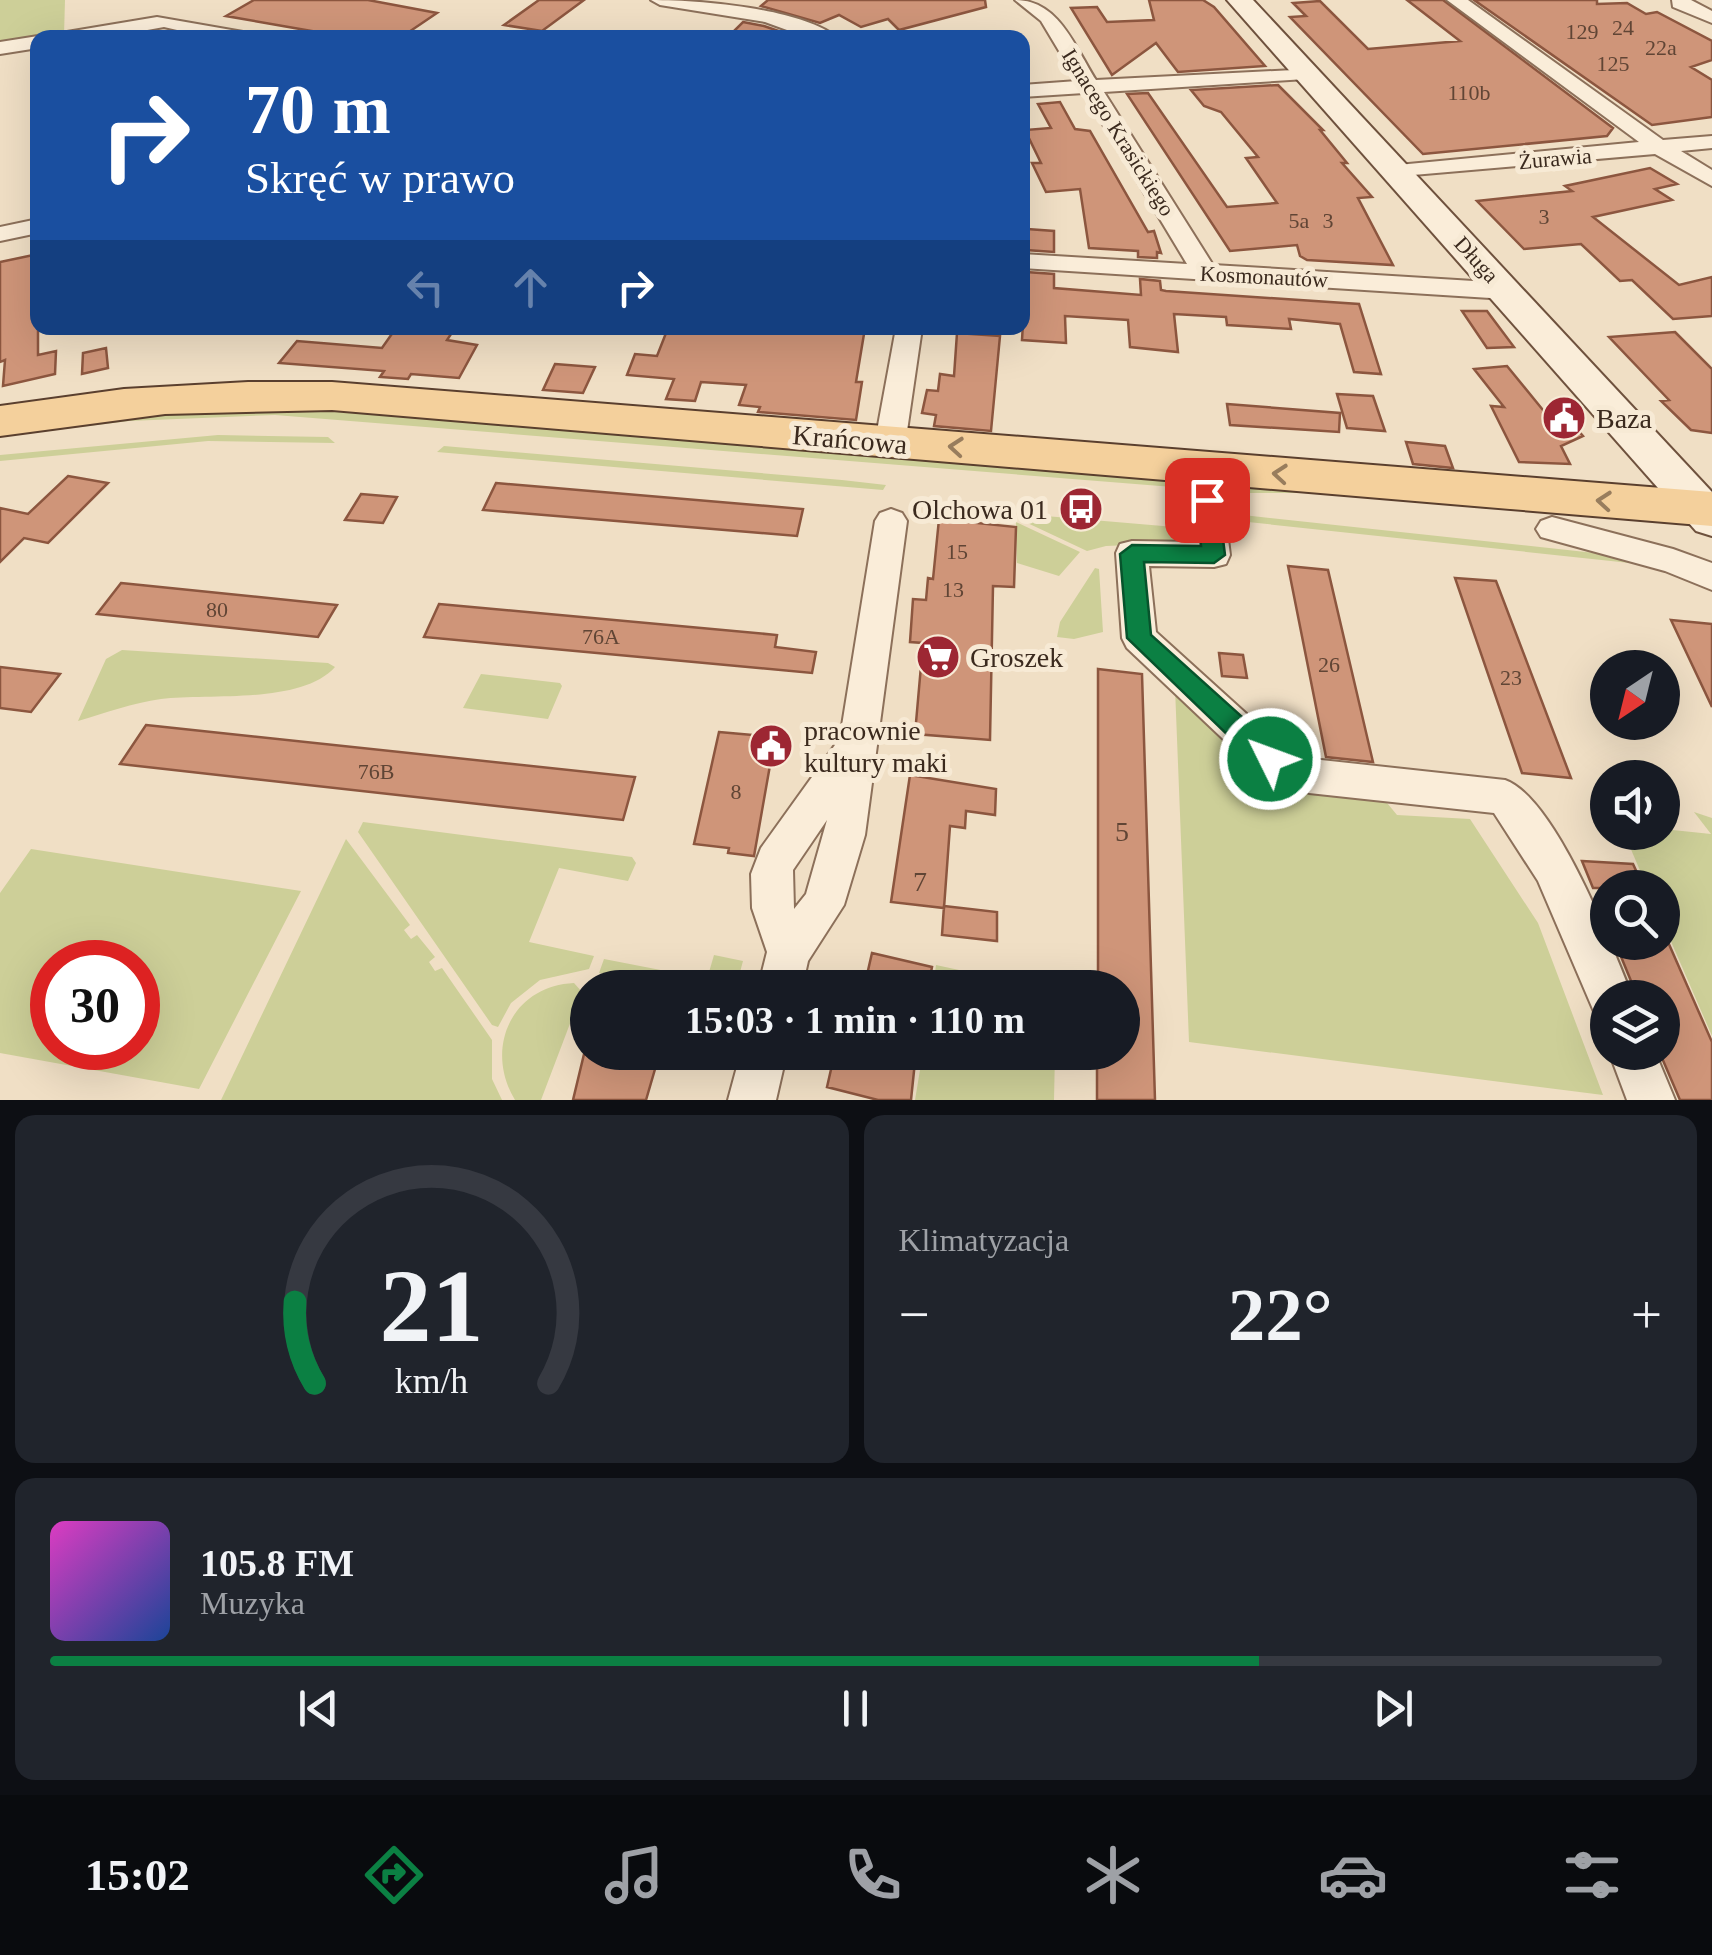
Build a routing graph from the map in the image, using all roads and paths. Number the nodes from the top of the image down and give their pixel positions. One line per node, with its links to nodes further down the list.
1 (167, 0): 9 (street)
2 (660, 0): 7 (street)
3 (1024, 0): 14 (street, Ignacego Krasickiego)
4 (1239, 0): 13 (street, Długa)
5 (1456, 0): 17 (street)
6 (1675, 1): 8 (street)
7 (738, 6): 10 (street)
8 (1712, 18)
9 (164, 28)
10 (810, 30)
11 (30, 43): 12 (street)
12 (0, 48)
13 (1306, 73): 14 (street); 18 (street, Długa)
14 (1091, 87): 15 (street); 23 (street, Ignacego Krasickiego)
15 (1030, 91)
16 (1712, 142): 17 (street, Żurawia)
17 (1660, 148): 18 (street, Żurawia); 19 (street)
18 (1398, 172): 24 (street, Długa)
19 (1712, 180)
20 (30, 228): 21 (street)
21 (0, 234)
22 (1030, 261): 23 (street, Kosmonautów)
23 (1205, 273): 24 (street, Kosmonautów)
24 (1506, 291): 30 (street, Długa)
25 (908, 335): 27 (street)
26 (0, 421): 30 (main road, Krańcowa, one-way to 26)
27 (892, 431)
28 (0, 448): 29 (main road, Krańcowa)
29 (1207, 500): 32 (main road, Krańcowa); 36 (street)
30 (1709, 520): 32 (main road, Krańcowa)
31 (891, 521): 34 (street)
32 (1552, 529): 33 (street, Krańcowa)
33 (1712, 577)
34 (861, 740): 35 (street); 35 (street)
35 (785, 970)
36 (1604, 980)
37 (760, 1070): 39 (street)
38 (1639, 1070): 40 (street)
39 (752, 1100)
40 (1651, 1100)

